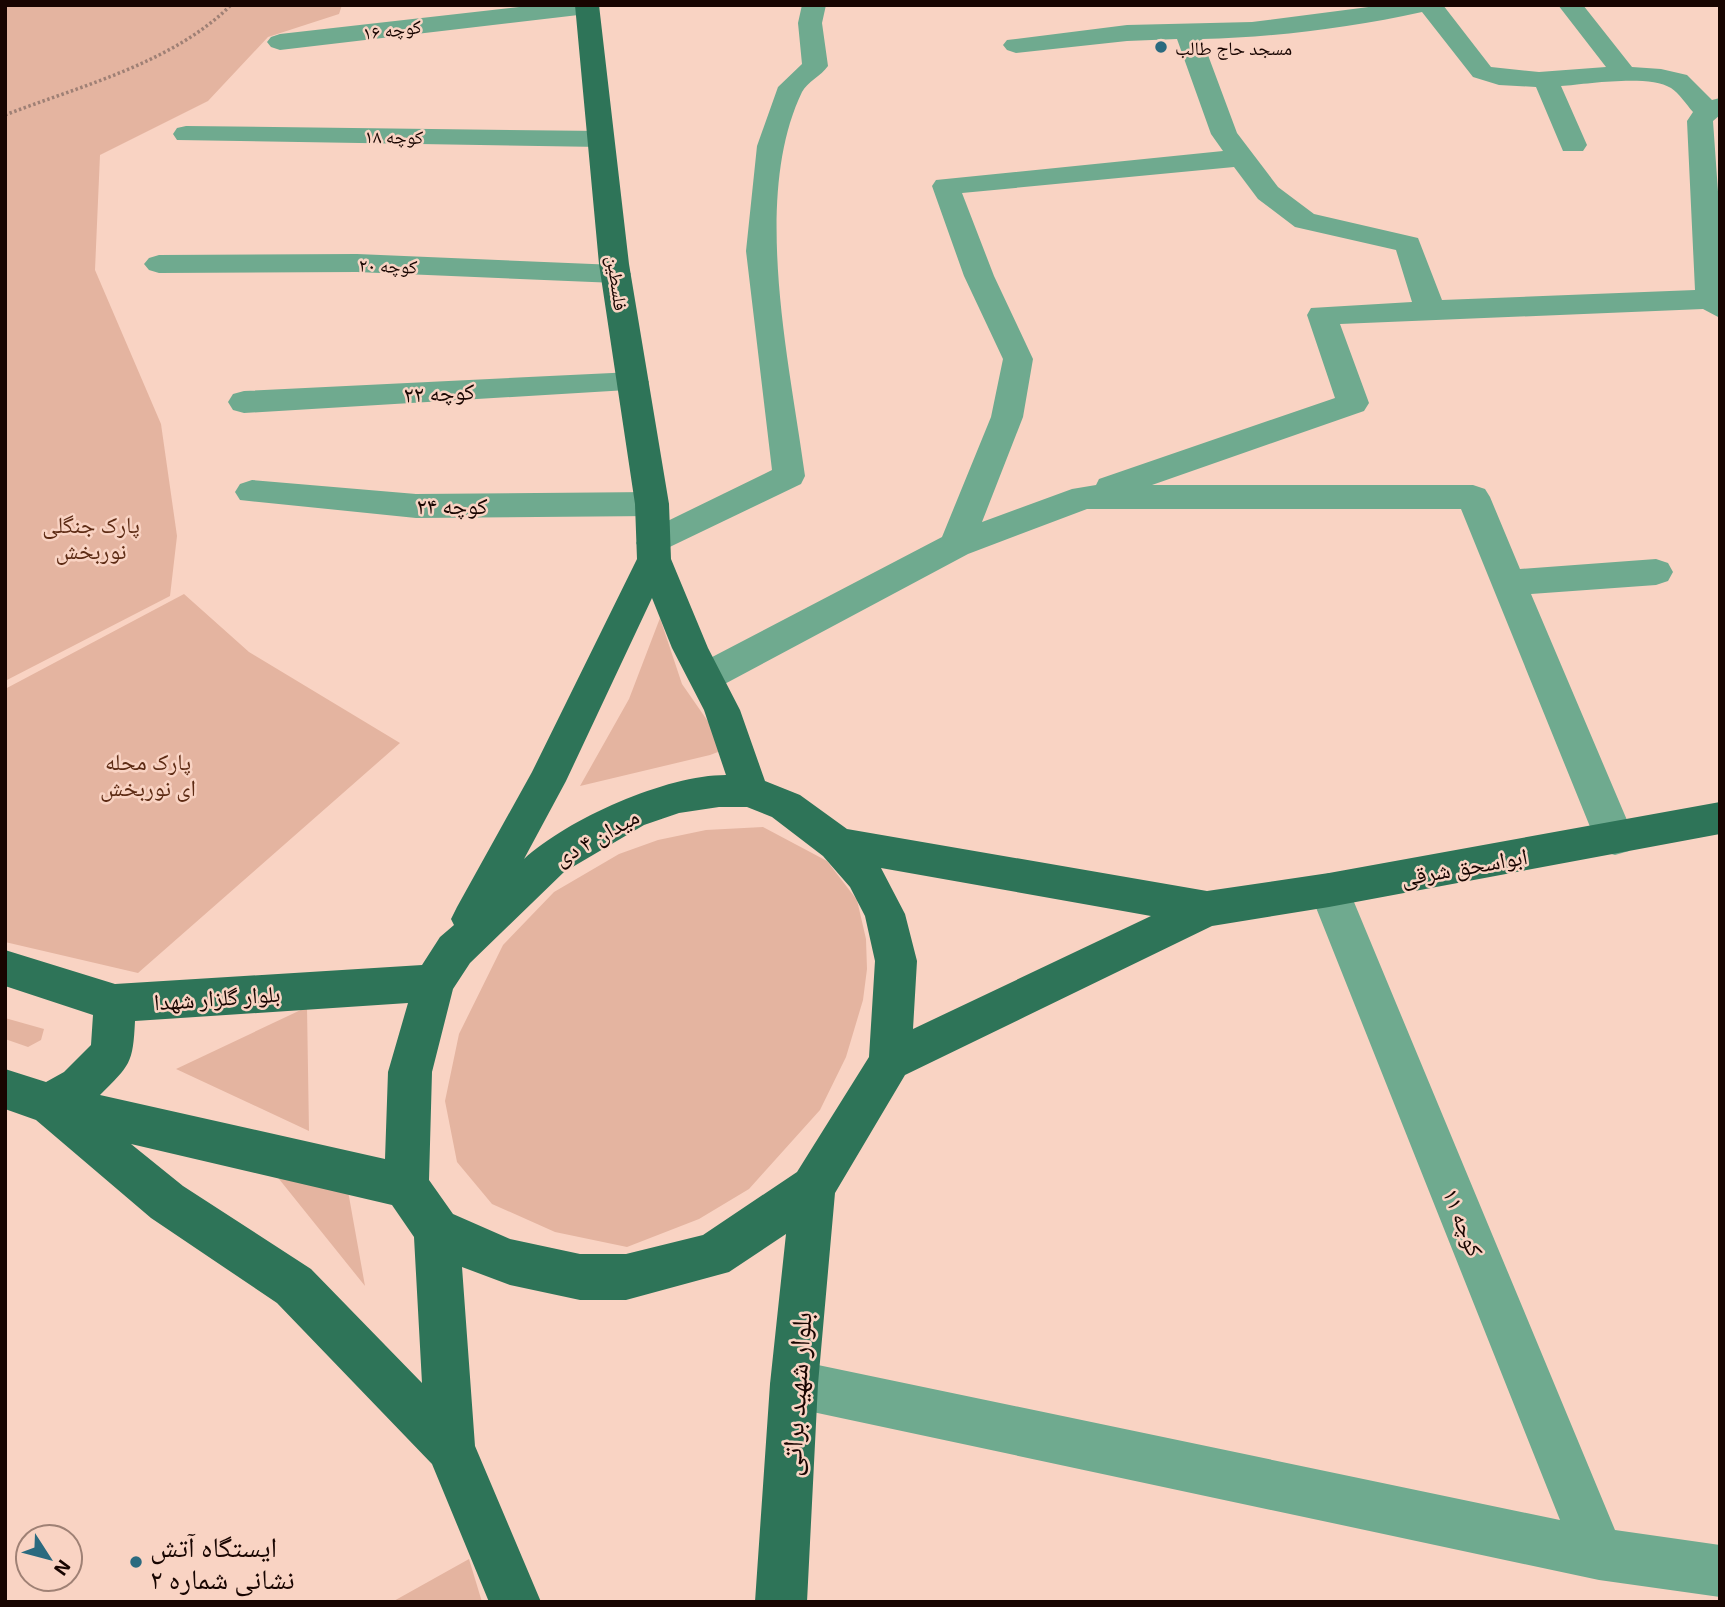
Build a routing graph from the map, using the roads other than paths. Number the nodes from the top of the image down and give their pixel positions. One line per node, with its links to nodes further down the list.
1 (814, 5): 26 (street)
2 (1430, 5): 10 (street)
3 (1570, 5): 9 (street)
4 (587, 6): 7 (street, کوچه ۱۶); 13 (main road, فلسطین)
5 (1408, 7): 6 (street)
6 (1185, 31): 8 (street); 15 (street)
7 (280, 42)
8 (1016, 45)
9 (1623, 72): 10 (street); 11 (street)
10 (1545, 78): 14 (street)
11 (1714, 108): 18 (street)
12 (186, 134): 13 (street, کوچه ۱۸)
13 (601, 139): 17 (main road, فلسطین)
14 (1573, 145)
15 (1240, 158): 19 (street); 25 (street)
16 (159, 264): 17 (street, کوچه ۲۰)
17 (616, 274): 20 (main road, فلسطین)
18 (1715, 303): 19 (street)
19 (1430, 310): 23 (street)
20 (633, 382): 21 (street, کوچه ۲۲); 24 (main road, فلسطین)
21 (244, 402)
22 (252, 492): 24 (street, کوچه ۲۴)
23 (1084, 497): 25 (street); 28 (street)
24 (652, 504): 26 (main road, فلسطین)
25 (956, 545): 29 (street)
26 (654, 551): 29 (main road); 36 (main road)
27 (1656, 572): 28 (street)
28 (1510, 583): 32 (street)
29 (706, 677): 30 (main road)
30 (750, 791): 33 (main road, میدان ۴ دی); 36 (main road, میدان ۴ دی)
31 (1720, 818): 32 (main road, ابواسحق شرقی)
32 (1615, 839): 34 (main road, ابواسحق شرقی)
33 (837, 844): 35 (main road, ابواسحق شرقی); 39 (main road, میدان ۴ دی)
34 (1329, 890): 35 (main road, ابواسحق شرقی); 47 (street, کوچه ۱۱)
35 (1207, 909): 39 (main road, ابواسحق شرقی)
36 (444, 967): 38 (main road, بلوار گلزار شهدا); 42 (main road)
37 (5, 968): 38 (main road, بلوار گلزار شهدا)
38 (115, 1003): 41 (main road)
39 (890, 1062): 43 (main road, میدان ۴ دی)
40 (5, 1089): 41 (main road)
41 (50, 1104): 42 (main road); 46 (main road)
42 (405, 1186): 44 (main road, میدان ۴ دی)
43 (813, 1188): 44 (main road, میدان ۴ دی); 45 (main road, بلوار شهید براتی)
44 (437, 1230): 46 (main road)
45 (794, 1384): 47 (street); 50 (main road, بلوار شهید براتی)
46 (450, 1447): 49 (main road)
47 (1599, 1554): 48 (street)
48 (1720, 1571)
49 (514, 1602)
50 (781, 1602)

